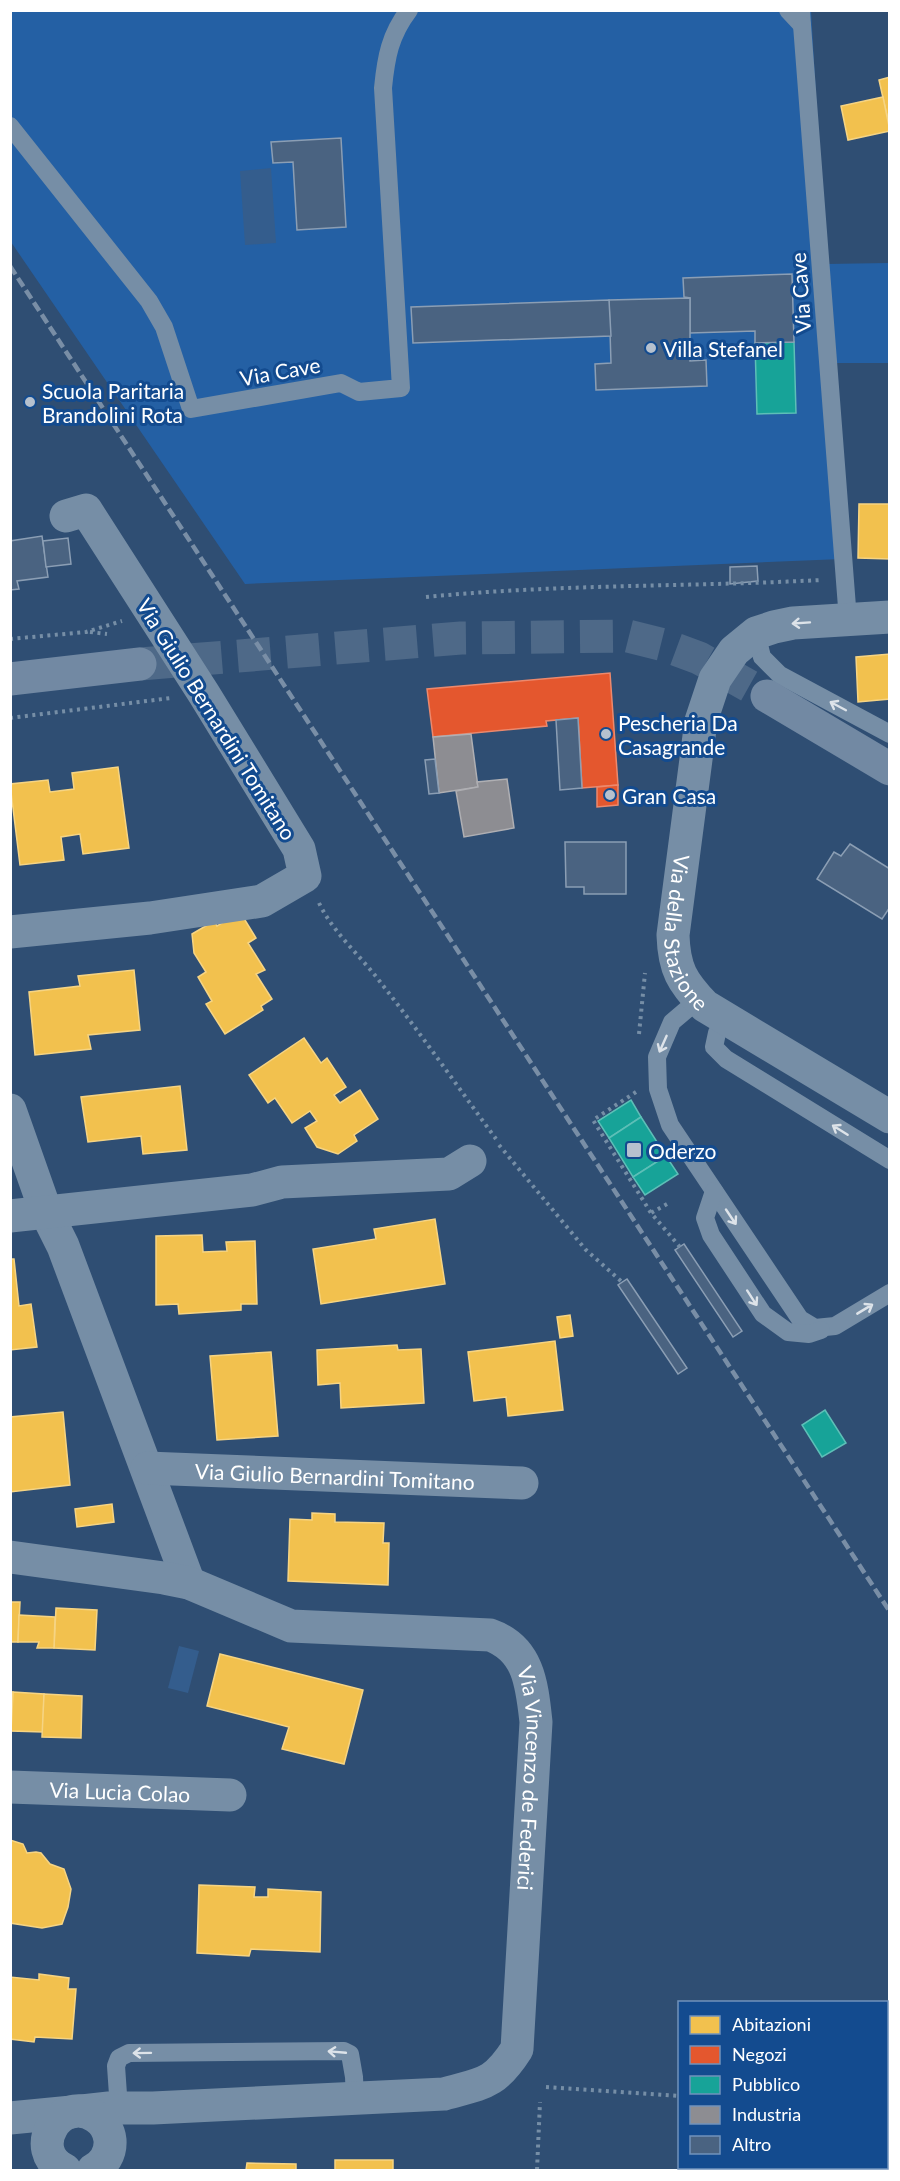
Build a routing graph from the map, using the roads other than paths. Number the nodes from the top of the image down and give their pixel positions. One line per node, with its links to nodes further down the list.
1 (410, 10): 4 (lane, Via Cave)
2 (788, 10): 3 (lane, Via Cave)
3 (802, 18): 7 (lane, Via Cave)
4 (10, 126)
5 (66, 516): 14 (street, Via Giulio Bernardini Tomitano)
6 (890, 617): 7 (street)
7 (848, 620): 8 (street, one-way to 8)
8 (756, 633): 12 (lane, one-way to 8); 15 (street, Via della Stazione)
9 (140, 664): 10 (main road)
10 (10, 680)
11 (767, 696): 13 (main road)
12 (890, 734)
13 (890, 769)
14 (10, 932)
15 (699, 999): 16 (street, Via della Stazione); 21 (lane, one-way to 21)
16 (727, 1019): 18 (street, Via della Stazione); 19 (lane, one-way to 16)
17 (10, 1110): 22 (street)
18 (890, 1117)
19 (890, 1160)
20 (470, 1161): 22 (street)
21 (714, 1191): 25 (lane, one-way to 25); 25 (lane, one-way to 25)
22 (46, 1212): 23 (street); 26 (street)
23 (10, 1216)
24 (890, 1293): 25 (lane, one-way to 24)
25 (835, 1326)
26 (147, 1468): 27 (street, Via Giulio Bernardini Tomitano); 29 (street)
27 (522, 1483)
28 (10, 1557): 29 (street, Via Vincenzo de Federici)
29 (189, 1583): 32 (street, Via Vincenzo de Federici)
30 (10, 1787): 31 (street, Via Lucia Colao)
31 (230, 1795)
32 (355, 2099): 35 (street, Via Vincenzo de Federici); 35 (lane, one-way to 35)
33 (77, 2111): 34 (street); 35 (street); 37 (street)
34 (10, 2118)
35 (114, 2123): 38 (street)
36 (10, 2126): 37 (street)
37 (59, 2165)
38 (93, 2170)

